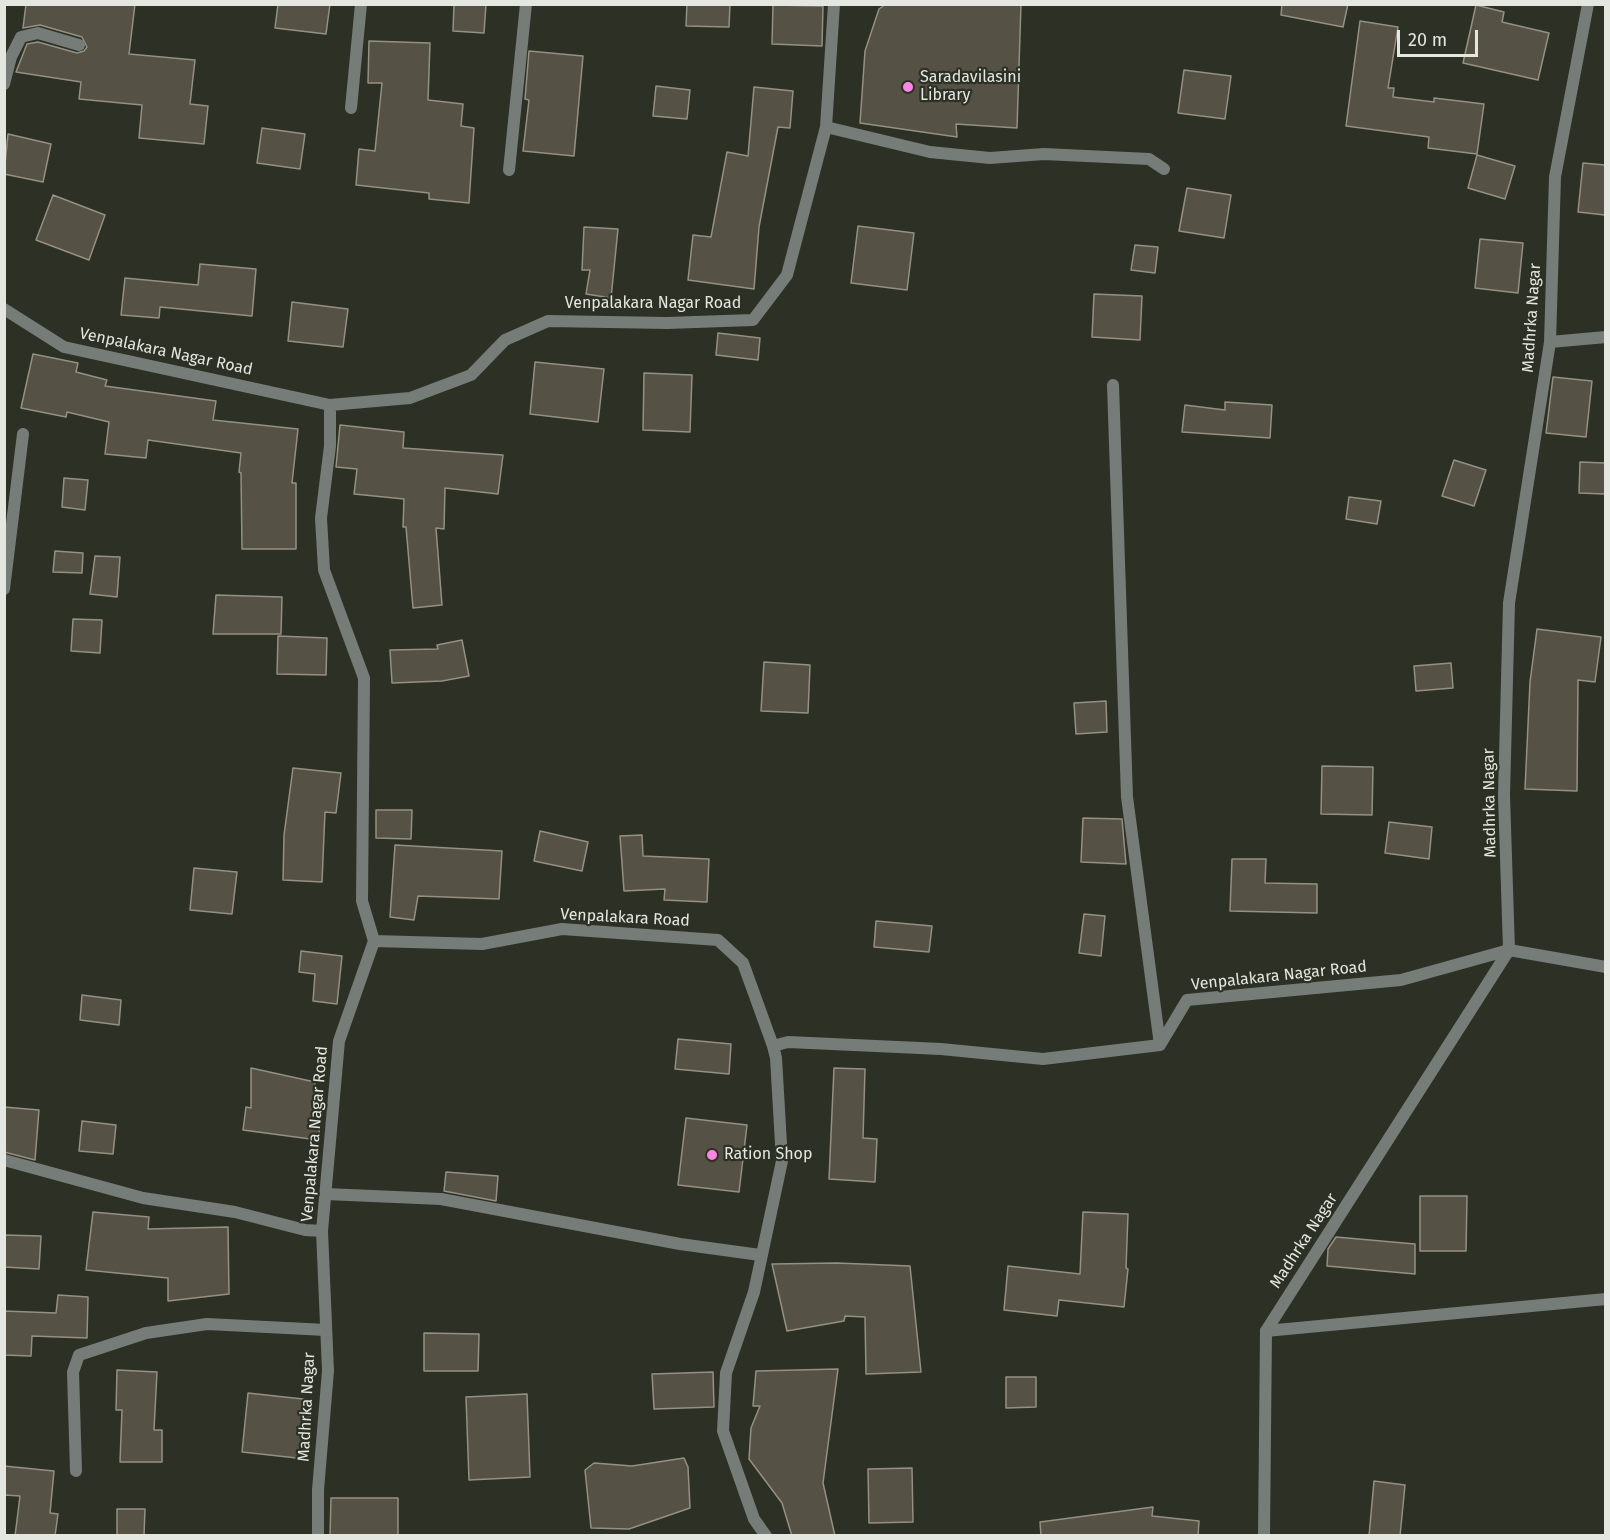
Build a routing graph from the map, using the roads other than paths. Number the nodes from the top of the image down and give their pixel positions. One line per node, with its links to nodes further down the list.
1 (361, 4): 7 (street)
2 (526, 4): 10 (street)
3 (834, 4): 8 (street)
4 (1588, 4): 13 (street, Madhrka Nagar)
5 (79, 45): 6 (street)
6 (4, 84)
7 (351, 108)
8 (826, 127): 9 (street); 15 (street, Venpalakara Nagar Road)
9 (1164, 169)
10 (509, 170)
11 (4, 309): 15 (street, Venpalakara Nagar Road)
12 (1605, 337): 13 (street)
13 (1550, 342): 19 (street, Madhrka Nagar)
14 (1113, 385): 21 (street)
15 (330, 405): 18 (street)
16 (23, 434): 17 (street)
17 (4, 589)
18 (374, 941): 22 (street, Venpalakara Road); 24 (street, Venpalakara Nagar Road)
19 (1509, 950): 20 (street, Venpalakara Nagar Road); 21 (street, Venpalakara Nagar Road); 29 (street, Madhrka Nagar)
20 (1605, 967)
21 (1160, 1045): 22 (street)
22 (774, 1052): 26 (street, Venpalakara Road)
23 (4, 1160): 25 (street, Venpalakara Nagar Road)
24 (326, 1194): 25 (street, Venpalakara Nagar Road); 26 (street)
25 (322, 1231): 28 (street, Madhrka Nagar)
26 (760, 1256): 32 (street, Venpalakara Road)
27 (1605, 1299): 29 (street)
28 (326, 1330): 30 (street, Madhrka Nagar); 31 (street, Madhrka Nagar)
29 (1266, 1331): 33 (street)
30 (76, 1471)
31 (318, 1536)
32 (766, 1536)
33 (1264, 1536)

